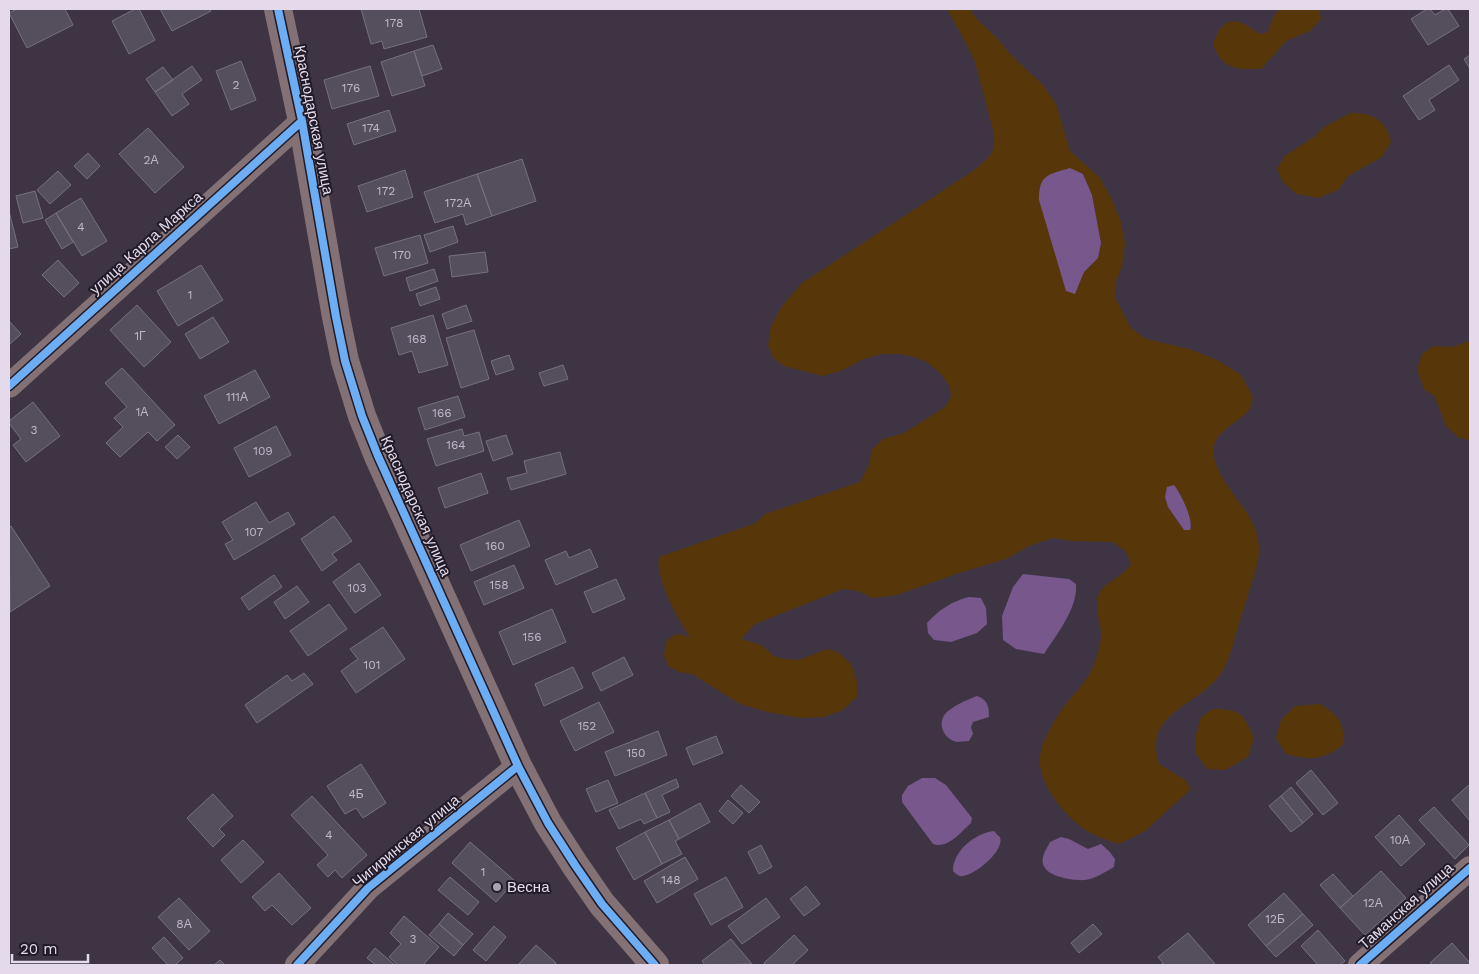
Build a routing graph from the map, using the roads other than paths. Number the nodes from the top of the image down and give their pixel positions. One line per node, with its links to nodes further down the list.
1 (278, 9): 2 (street, Краснодарская улица)
2 (302, 121): 3 (street, улица Карла Маркса); 4 (street, Краснодарская улица)
3 (9, 386)
4 (518, 766): 6 (street, Чигиринская улица); 7 (street, Краснодарская улица)
5 (1470, 868): 8 (street, Таманская улица)
6 (297, 965)
7 (655, 965)
8 (1360, 965)

